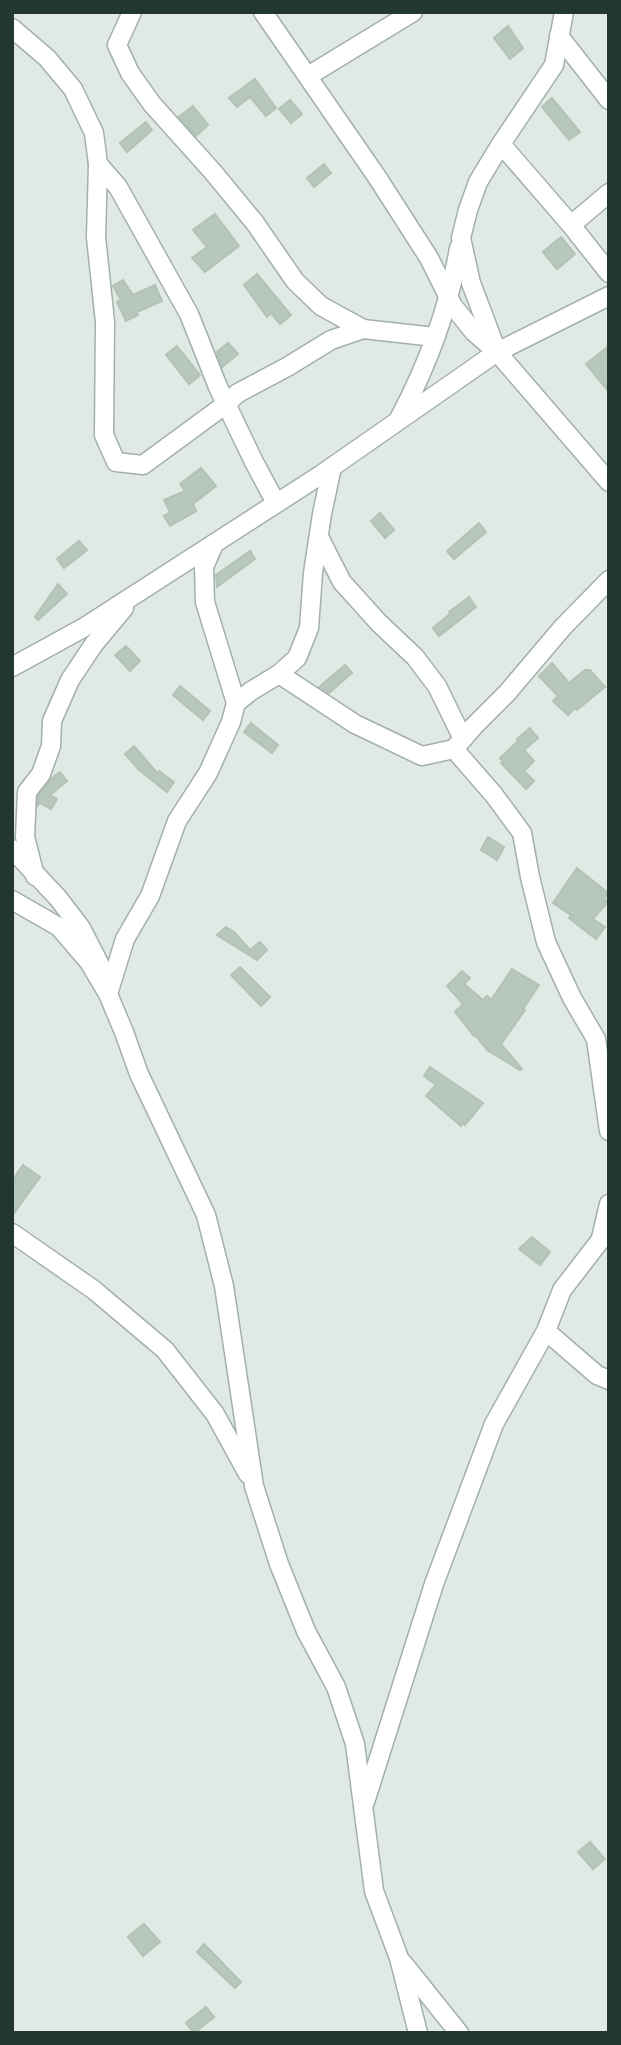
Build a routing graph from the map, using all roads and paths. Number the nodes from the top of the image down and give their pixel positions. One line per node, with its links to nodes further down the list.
1 (132, 12): 17 (street)
2 (263, 12): 7 (street)
3 (413, 12): 7 (street)
4 (564, 12): 6 (street)
5 (12, 28): 10 (street)
6 (559, 36): 8 (street); 9 (street)
7 (308, 76): 16 (street)
8 (609, 100)
9 (501, 144): 12 (street); 13 (street)
10 (98, 164): 20 (street); 20 (street)
11 (609, 193): 12 (street)
12 (571, 225): 14 (street)
13 (461, 238): 16 (street); 19 (street)
14 (609, 273)
15 (609, 296): 19 (street)
16 (449, 298): 18 (street); 19 (street)
17 (363, 329): 18 (street); 20 (street)
18 (435, 337): 21 (street)
19 (497, 352): 21 (street); 23 (street)
20 (226, 404): 24 (street)
21 (398, 421): 22 (street)
22 (332, 467): 24 (street); 25 (street)
23 (609, 482)
24 (276, 503): 26 (street)
25 (319, 537): 30 (street); 32 (street)
26 (214, 544): 28 (street); 31 (street)
27 (609, 580): 32 (street)
28 (133, 596): 29 (street); 34 (street)
29 (12, 667)
30 (279, 674): 31 (street); 32 (street)
31 (236, 703): 36 (street)
32 (459, 744): 37 (street)
33 (12, 849): 34 (street)
34 (35, 876): 36 (street)
35 (12, 900): 36 (street)
36 (108, 994): 43 (street)
37 (609, 1130)
38 (609, 1204): 40 (street)
39 (12, 1233): 43 (street)
40 (605, 1235): 41 (street)
41 (546, 1331): 42 (street); 44 (street)
42 (609, 1380)
43 (254, 1486): 44 (street)
44 (364, 1806): 45 (street)
45 (399, 1958): 46 (street); 47 (street)
46 (418, 2033)
47 (459, 2033)

